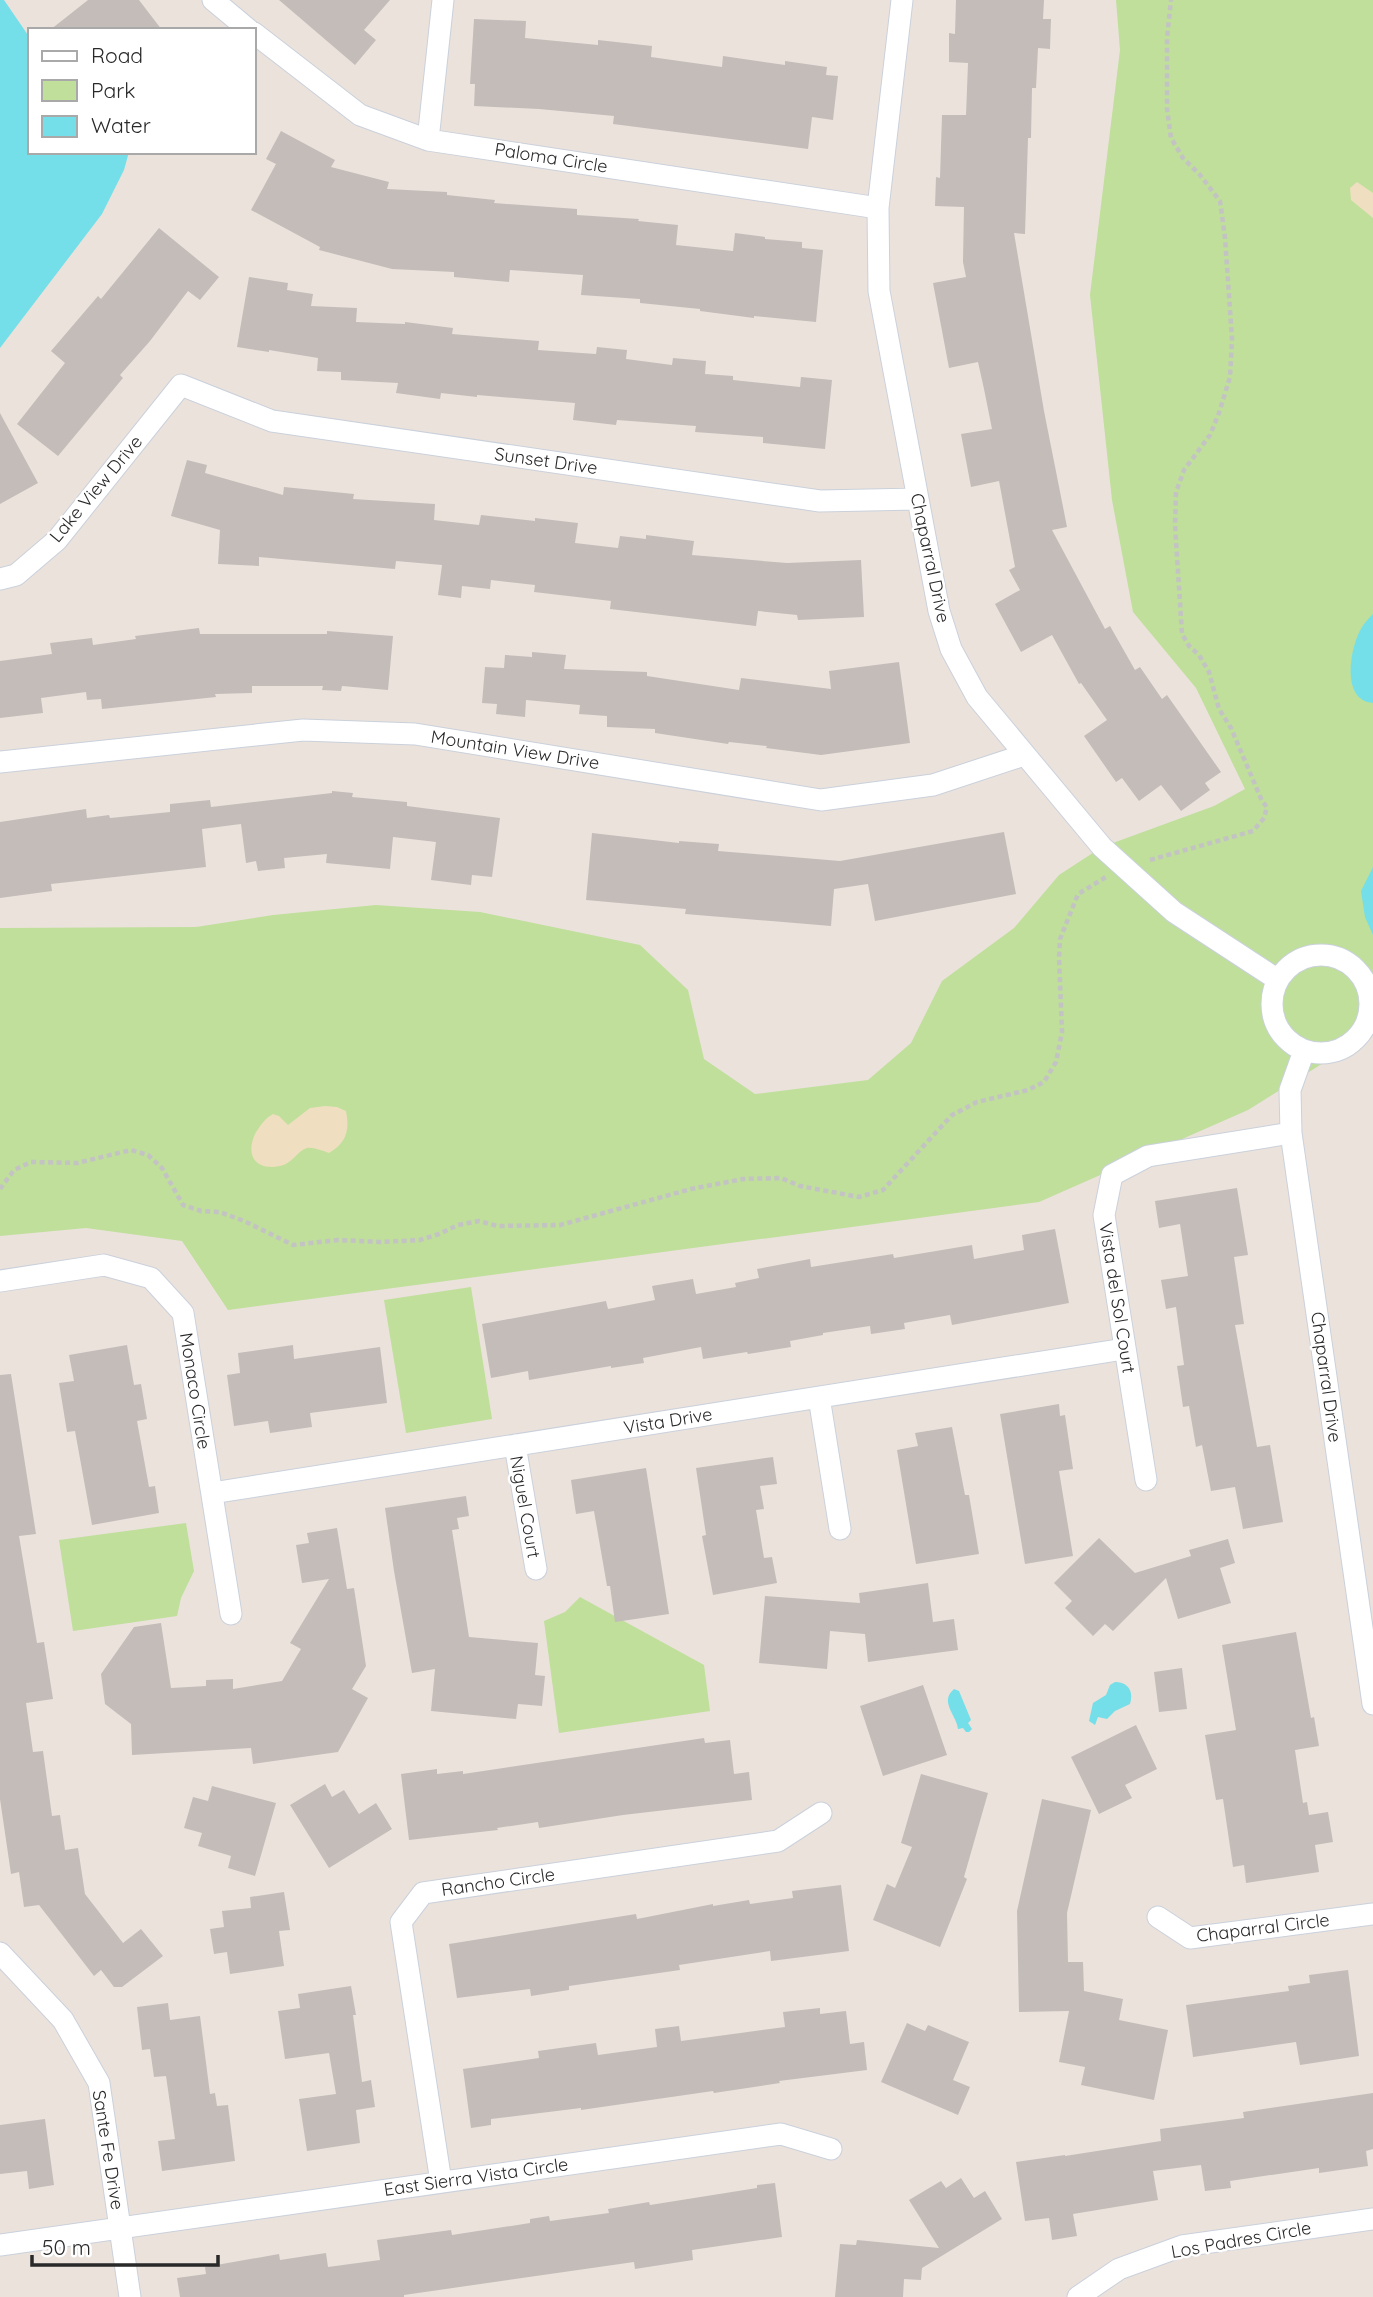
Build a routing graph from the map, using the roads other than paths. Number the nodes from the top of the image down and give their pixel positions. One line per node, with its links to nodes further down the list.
1 (213, 0): 4 (street)
2 (443, 0): 6 (street)
3 (902, 0): 7 (street, Chaparral Drive)
4 (247, 28)
5 (256, 35): 6 (street, Paloma Circle)
6 (428, 140): 7 (street, Paloma Circle)
7 (878, 208): 9 (street, Chaparral Drive)
8 (181, 385): 9 (street, Sunset Drive); 10 (street, Lake View Drive)
9 (917, 499): 11 (street, Chaparral Drive)
10 (0, 579)
11 (1024, 755): 12 (street, Mountain View Drive); 13 (street, Chaparral Drive)
12 (0, 762)
13 (1278, 980): 14 (street); 15 (street)
14 (1368, 1033): 15 (street)
15 (1304, 1051): 16 (street, Chaparral Drive)
16 (1290, 1133): 18 (street, Vista del Sol Court); 26 (street, Chaparral Drive)
17 (6, 1280): 22 (street, Monaco Circle)
18 (1125, 1349): 19 (street, Vista Drive); 21 (street, Vista del Sol Court)
19 (819, 1397): 20 (street, Vista Drive); 23 (street)
20 (515, 1445): 22 (street, Vista Drive); 24 (street, Niguel Court)
21 (1146, 1480)
22 (212, 1493): 25 (street, Monaco Circle)
23 (840, 1528)
24 (536, 1569)
25 (231, 1614)
26 (1373, 1704)
27 (821, 1813): 32 (street, Rancho Circle)
28 (1373, 1914): 29 (street, Chaparral Circle)
29 (1158, 1917)
30 (0, 1953): 34 (street, Sante Fe Drive)
31 (831, 2149): 32 (street, East Sierra Vista Circle)
32 (441, 2182): 34 (street, East Sierra Vista Circle)
33 (1373, 2219): 37 (street, Los Padres Circle)
34 (120, 2227): 35 (street, East Sierra Vista Circle); 36 (street, Sante Fe Drive)
35 (0, 2245)
36 (130, 2297)
37 (1078, 2297)

